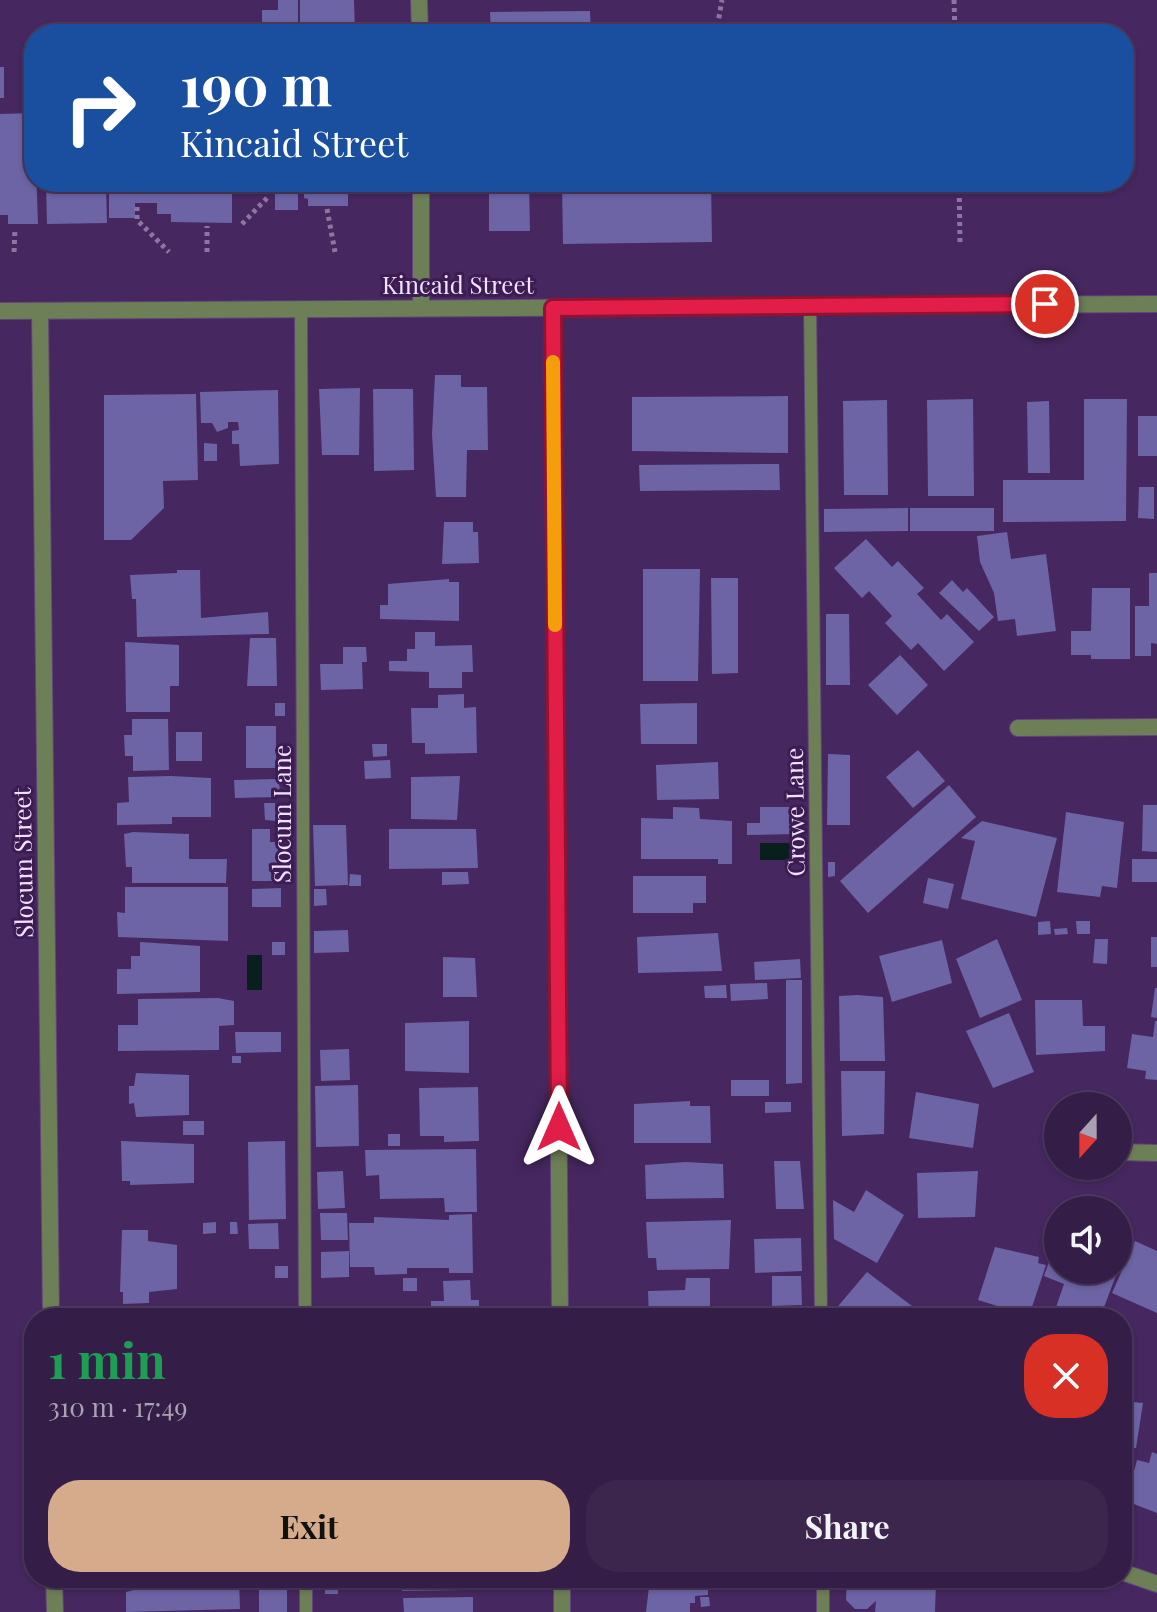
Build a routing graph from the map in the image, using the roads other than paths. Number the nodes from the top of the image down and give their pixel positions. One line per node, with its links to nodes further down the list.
1 (419, 0): 2 (street)
2 (420, 24)
3 (421, 192): 6 (street)
4 (1157, 304): 5 (street, Kincaid Street)
5 (810, 305): 7 (street, Kincaid Street); 18 (lane, Crowe Lane)
6 (421, 308): 7 (street, Kincaid Street); 8 (street, Kincaid Street)
7 (553, 308): 17 (street)
8 (301, 309): 10 (street, Kincaid Street); 16 (lane, Slocum Lane)
9 (0, 311): 10 (street, Kincaid Street)
10 (40, 311): 15 (street, Slocum Street)
11 (1157, 727): 12 (street)
12 (1018, 728)
13 (1132, 1152): 14 (street)
14 (1157, 1153)
15 (51, 1308)
16 (305, 1308)
17 (560, 1308)
18 (821, 1308)
19 (1132, 1575): 20 (street)
20 (1157, 1584)
21 (54, 1588): 25 (street)
22 (306, 1588): 26 (lane)
23 (562, 1588): 27 (street)
24 (823, 1588): 28 (lane)
25 (55, 1612)
26 (306, 1612)
27 (562, 1612)
28 (823, 1612)

